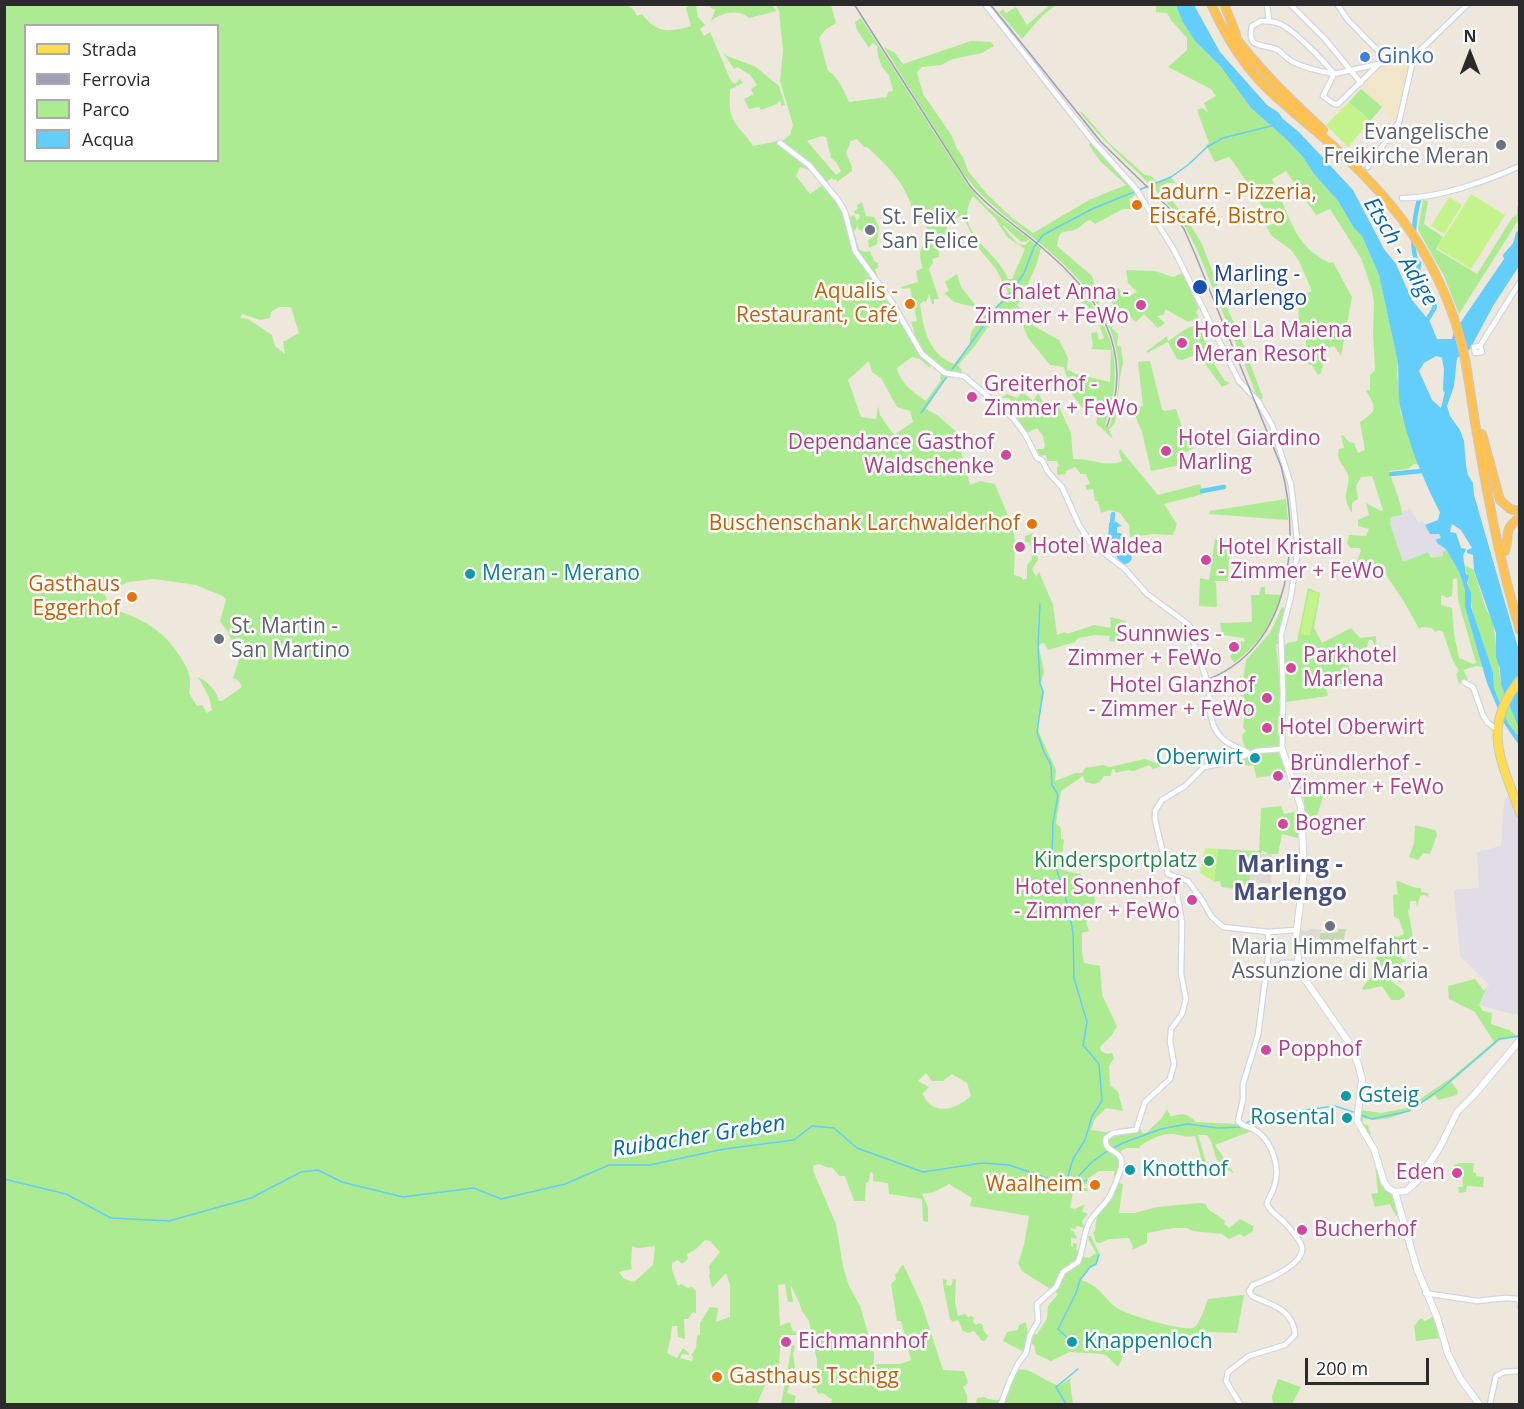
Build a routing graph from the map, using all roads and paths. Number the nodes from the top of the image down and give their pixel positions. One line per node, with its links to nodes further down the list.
1 (985, 4): 34 (street)
2 (1205, 4): 11 (highway)
3 (1211, 4): 11 (highway)
4 (1217, 4): 11 (highway)
5 (1224, 4): 11 (highway)
6 (1267, 4): 10 (street)
7 (1290, 4): 15 (street)
8 (1337, 4): 13 (street)
9 (1468, 4): 12 (street)
10 (1269, 21): 16 (street); 16 (street)
11 (1238, 47): 21 (highway); 21 (highway)
12 (1414, 56): 13 (street); 20 (street)
13 (1389, 62): 14 (street)
14 (1379, 64): 15 (street); 17 (street)
15 (1351, 69): 16 (street); 17 (street)
16 (1334, 74): 17 (street)
17 (1361, 83)
18 (780, 143): 35 (street, bridge)
19 (1520, 166): 21 (street)
20 (1368, 167)
21 (1398, 204): 24 (highway); 24 (highway)
22 (1520, 282): 23 (street)
23 (1480, 346)
24 (1467, 357): 25 (highway); 30 (highway)
25 (1482, 434): 26 (highway); 28 (highway)
26 (1520, 511)
27 (1520, 517): 28 (highway)
28 (1505, 551): 29 (highway)
29 (1520, 611)
30 (1520, 630)
31 (1520, 680): 33 (main road)
32 (1464, 682): 33 (street)
33 (1498, 730): 36 (main road)
34 (1282, 749): 35 (street); 38 (street)
35 (1248, 753): 37 (street)
36 (1520, 813)
37 (1178, 879): 39 (street); 47 (street)
38 (1296, 930): 39 (street); 40 (street)
39 (1268, 932): 41 (street)
40 (1298, 963): 41 (street); 43 (street)
41 (1266, 970): 48 (street)
42 (1520, 1040): 43 (street)
43 (1397, 1192): 44 (street)
44 (1425, 1293): 45 (street); 49 (street)
45 (1520, 1306)
46 (1520, 1371): 50 (street)
47 (1001, 1404)
48 (1240, 1404)
49 (1479, 1404)
50 (1490, 1404)

